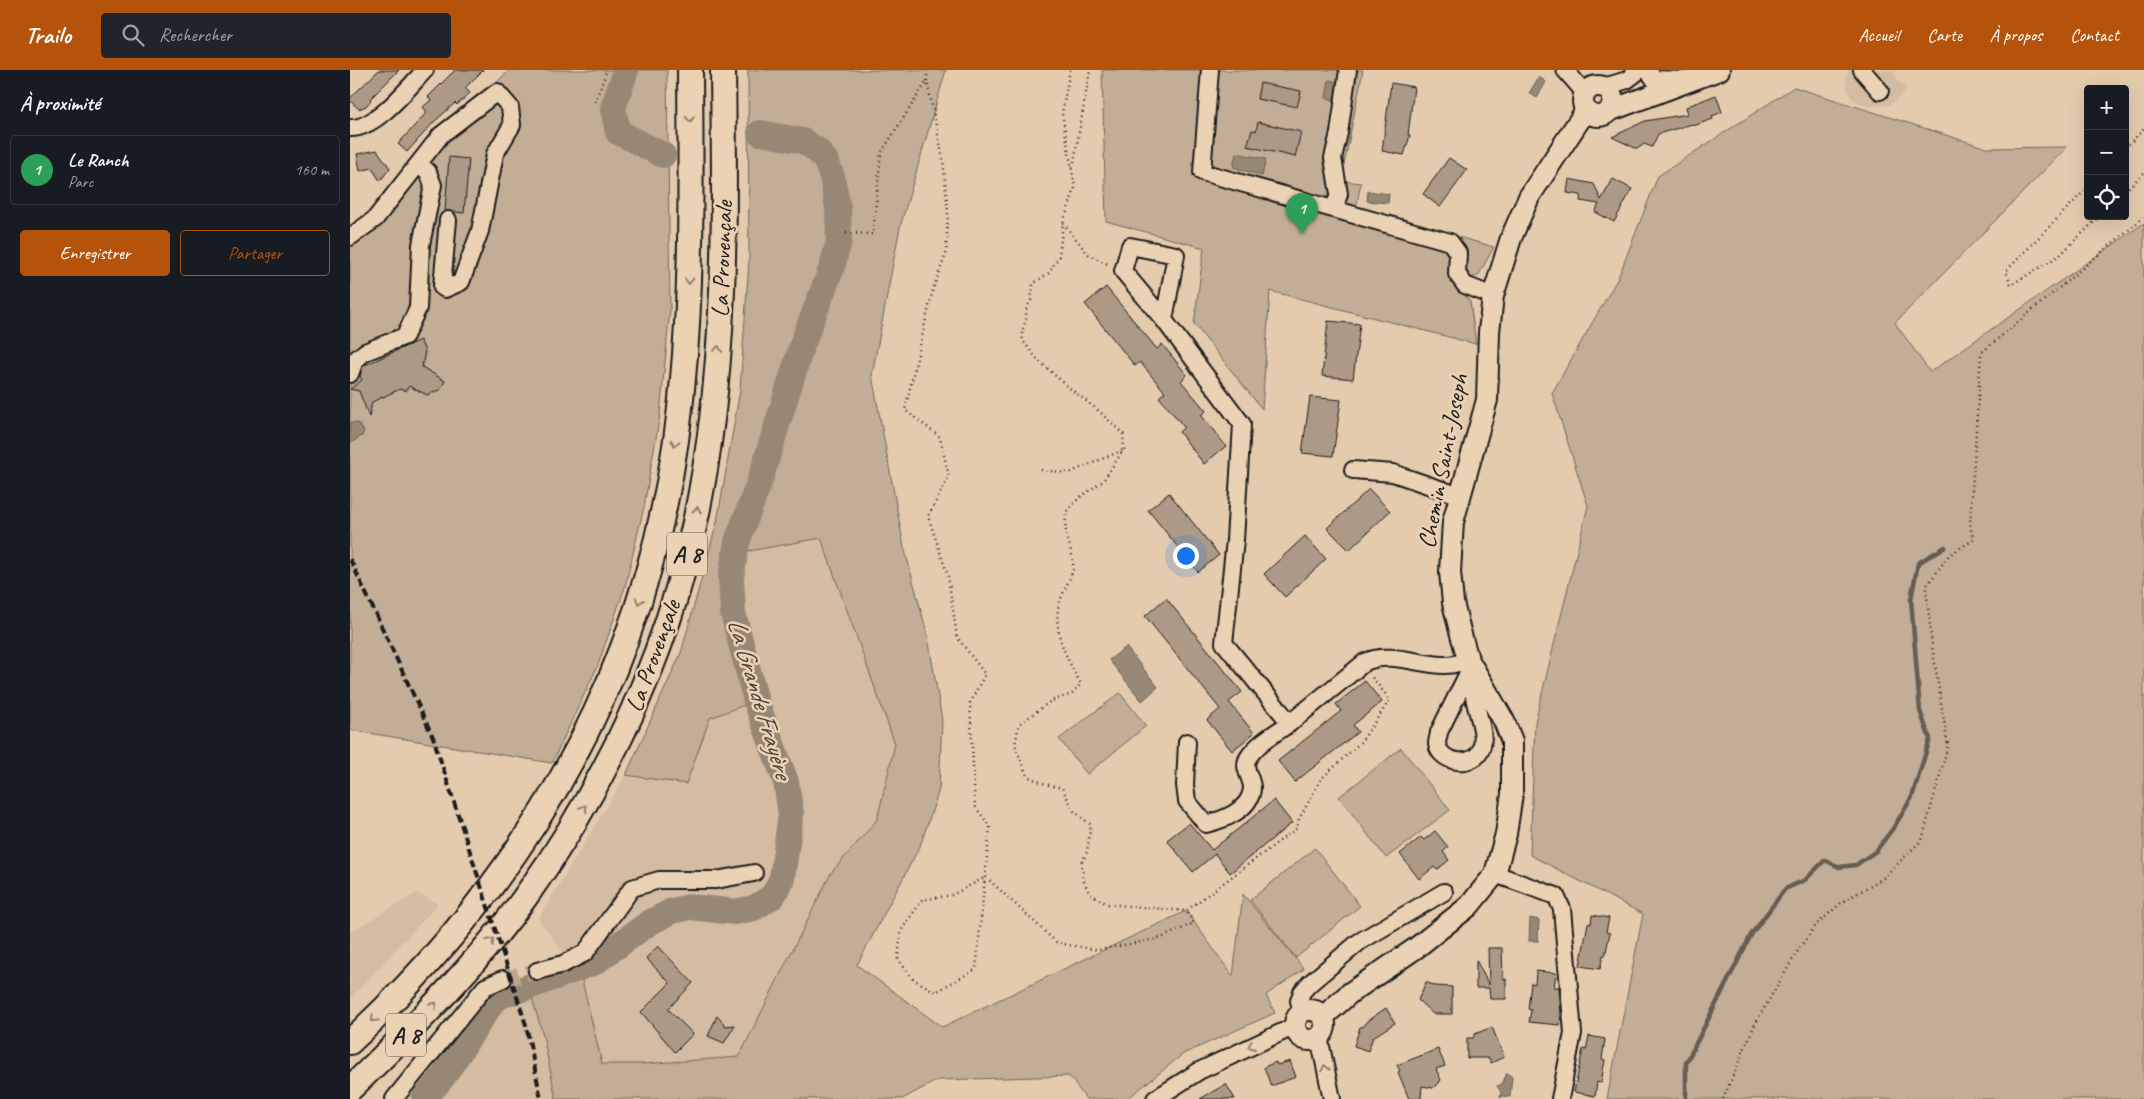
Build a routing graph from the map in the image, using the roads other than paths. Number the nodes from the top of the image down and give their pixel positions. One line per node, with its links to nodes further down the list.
1 (425, 70): 14 (street)
2 (690, 70): 35 (highway, La Provençale / A 8, one-way to 35)
3 (723, 70): 36 (highway, La Provençale / A 8, one-way to 3)
4 (1210, 70): 16 (street)
5 (1348, 70): 16 (street)
6 (1565, 70): 13 (street)
7 (1640, 70): 13 (street)
8 (1648, 70): 11 (street)
9 (1719, 70): 11 (main road)
10 (1862, 70): 12 (street)
11 (1696, 80): 13 (main road)
12 (1880, 91)
13 (1599, 102): 19 (main road, Chemin Saint-Joseph)
14 (350, 128)
15 (419, 163): 17 (street); 18 (street); 21 (street)
16 (1334, 209): 19 (street)
17 (448, 220)
18 (350, 237)
19 (1493, 296): 23 (main road, Chemin Saint-Joseph)
20 (1164, 320): 20 (street); 25 (street)
21 (350, 374)
22 (1353, 470): 23 (street)
23 (1460, 496): 24 (main road, Chemin Saint-Joseph)
24 (1470, 662): 24 (street); 25 (street); 28 (main road, Chemin Saint-Joseph)
25 (1290, 723): 26 (street)
26 (1187, 742)
27 (754, 873): 30 (street)
28 (1495, 874): 32 (main road, Chemin Saint-Joseph); 40 (street)
29 (1444, 892): 33 (street)
30 (536, 970)
31 (503, 979): 37 (street)
32 (1323, 1017): 33 (main road); 34 (main road)
33 (1299, 1019): 34 (main road); 38 (street, one-way to 38)
34 (1319, 1037): 39 (street, one-way to 34)
35 (350, 1042)
36 (350, 1089)
37 (394, 1099)
38 (1155, 1099)
39 (1332, 1099)
40 (1560, 1099)

